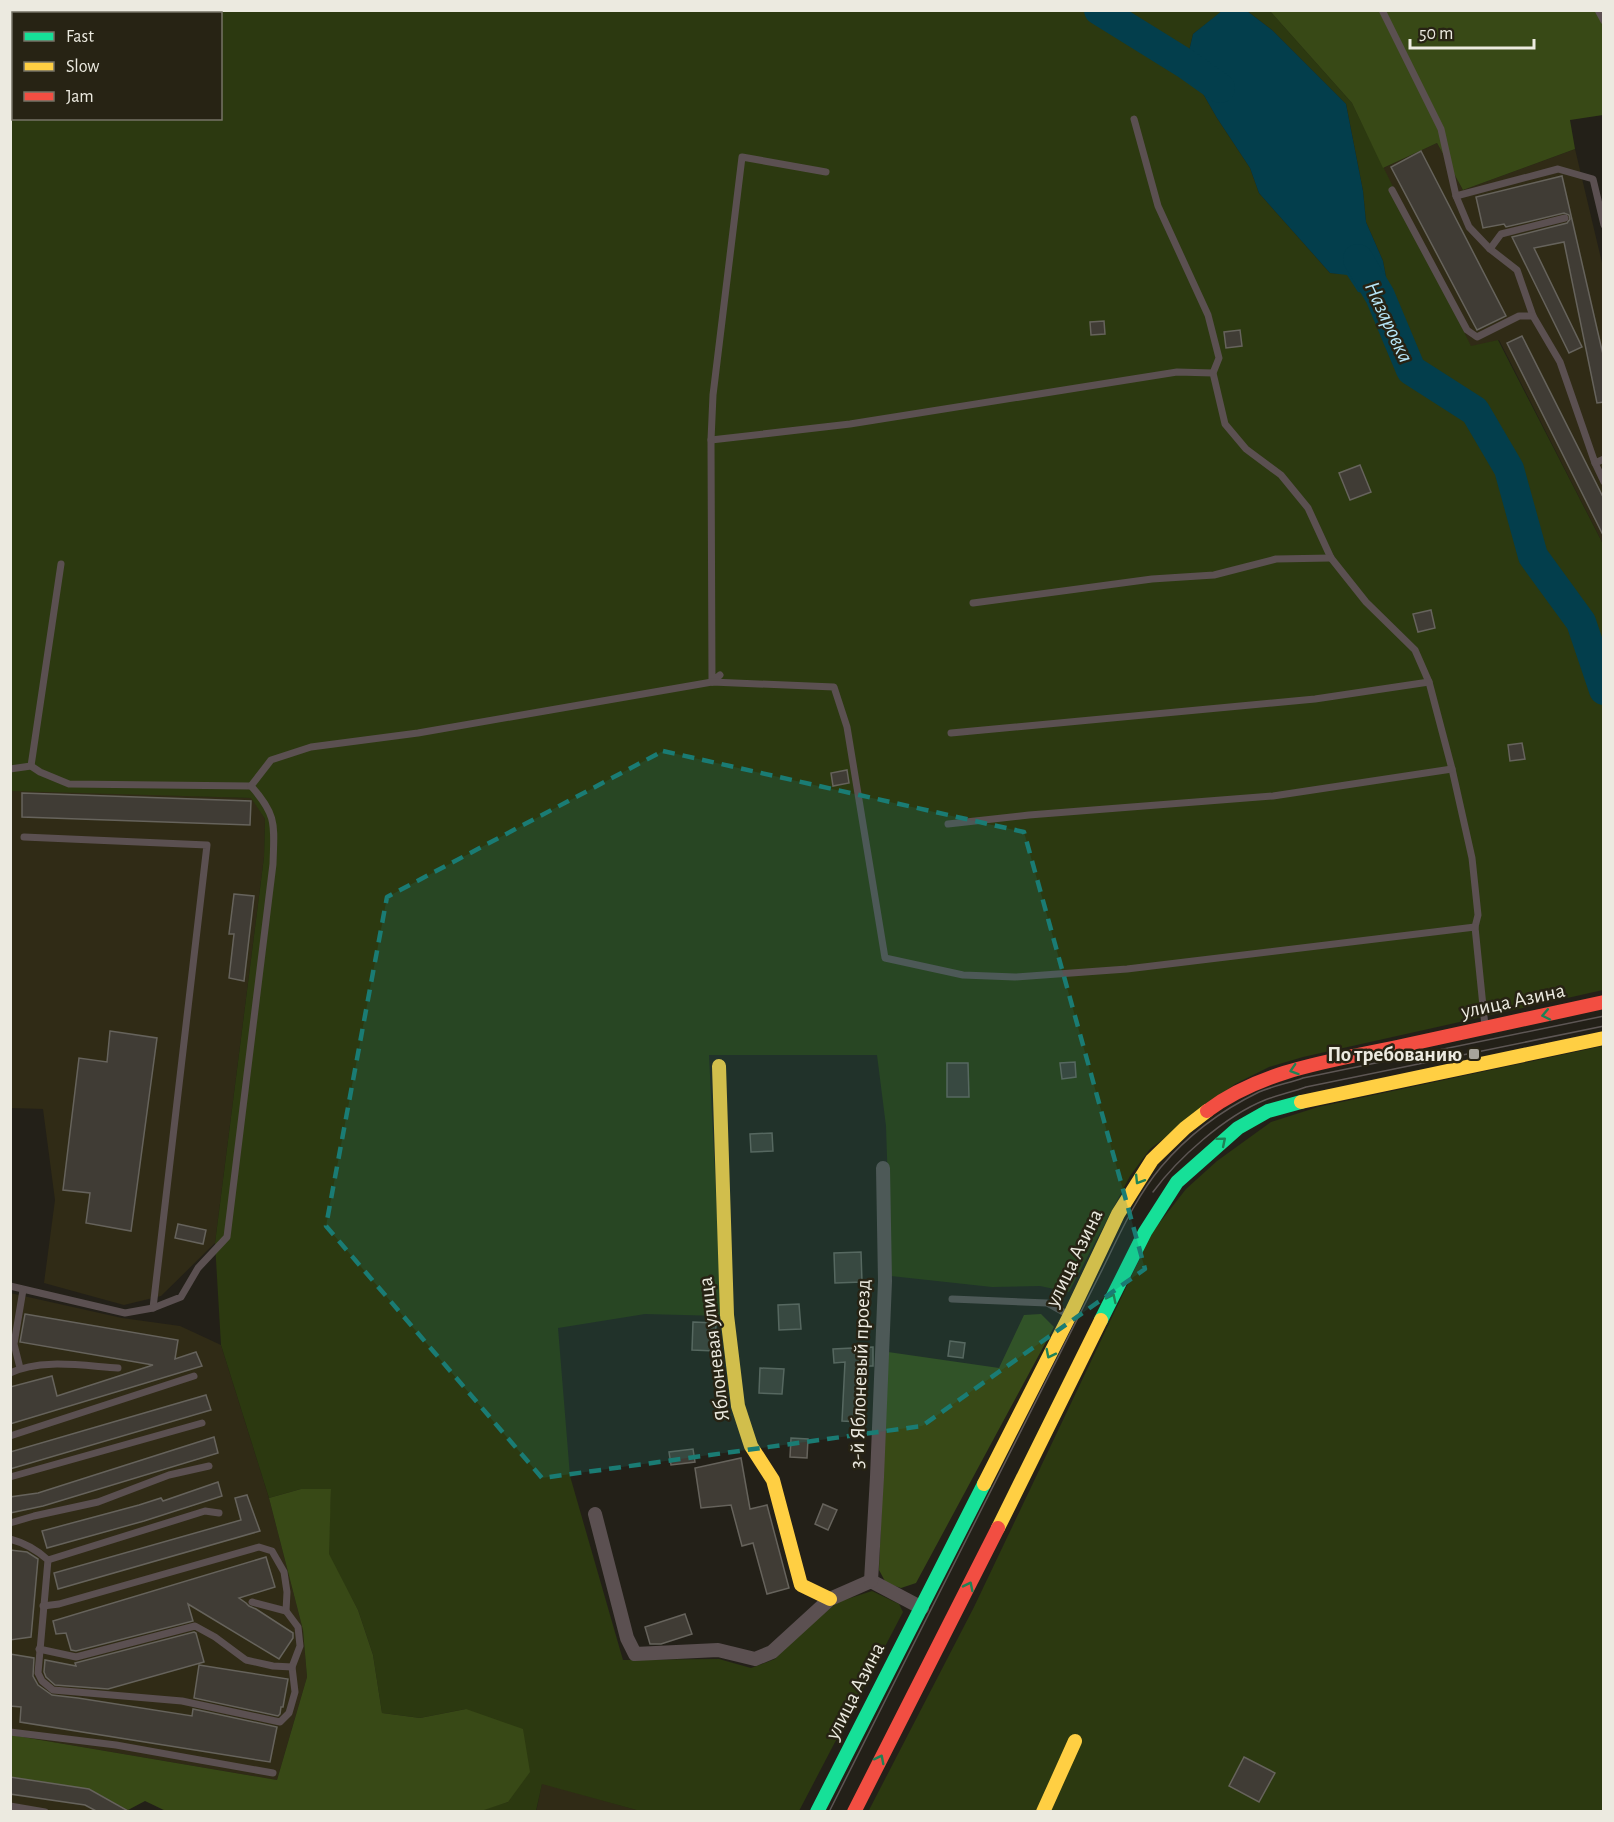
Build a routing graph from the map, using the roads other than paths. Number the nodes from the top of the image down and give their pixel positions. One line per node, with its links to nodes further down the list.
1 (1382, 10): 7 (lane)
2 (1598, 10): 3 (lane)
3 (1604, 21)
4 (1134, 119): 12 (lane)
5 (826, 172): 13 (lane)
6 (1392, 190): 11 (lane)
7 (1456, 196): 9 (lane); 10 (lane)
8 (1565, 218): 10 (lane)
9 (1604, 225)
10 (1490, 249): 11 (lane)
11 (1533, 316): 15 (lane)
12 (1212, 374): 13 (lane); 17 (lane)
13 (711, 440): 21 (lane)
14 (1604, 459): 15 (lane)
15 (1595, 463): 16 (lane)
16 (1604, 482)
17 (1331, 558): 19 (lane); 22 (lane)
18 (61, 564): 24 (lane)
19 (974, 603)
20 (720, 675): 21 (lane)
21 (712, 682): 27 (lane); 30 (lane)
22 (1429, 682): 23 (lane); 25 (lane)
23 (951, 733)
24 (31, 766): 26 (lane); 27 (lane)
25 (1452, 769): 28 (lane); 30 (lane)
26 (10, 770)
27 (251, 786): 39 (lane)
28 (948, 824)
29 (24, 837): 39 (lane)
30 (1475, 927): 32 (lane)
31 (1604, 1002): 32 (street, улица Азина, one-way to 32)
32 (1485, 1028): 40 (street, улица Азина, one-way to 40)
33 (1604, 1038): 68 (street, one-way to 33)
34 (719, 1066): 55 (street, Яблоневая улица)
35 (883, 1168): 54 (street, 3-й Яблоневый проезд)
36 (10, 1286): 37 (lane)
37 (23, 1290): 39 (lane); 41 (lane)
38 (952, 1299): 40 (lane)
39 (153, 1308)
40 (1070, 1315): 58 (street, улица Азина, one-way to 58)
41 (20, 1368): 42 (lane); 43 (lane)
42 (118, 1368)
43 (10, 1373)
44 (194, 1376): 46 (lane)
45 (202, 1423): 48 (lane)
46 (10, 1436)
47 (208, 1466): 51 (lane)
48 (10, 1477)
49 (219, 1513): 53 (lane)
50 (595, 1514): 55 (street)
51 (10, 1522)
52 (10, 1539): 53 (lane)
53 (48, 1560): 57 (lane)
54 (871, 1581): 55 (street); 58 (street)
55 (830, 1599)
56 (252, 1602): 59 (lane)
57 (43, 1606): 59 (lane); 60 (lane)
58 (922, 1608): 67 (street, улица Азина)
59 (286, 1611): 61 (lane)
60 (39, 1649): 61 (lane); 61 (lane)
61 (292, 1667)
62 (10, 1732): 64 (lane)
63 (1075, 1741): 69 (street)
64 (273, 1773)
65 (10, 1806): 66 (lane)
66 (45, 1812)
67 (817, 1812)
68 (854, 1812)
69 (1043, 1812)

